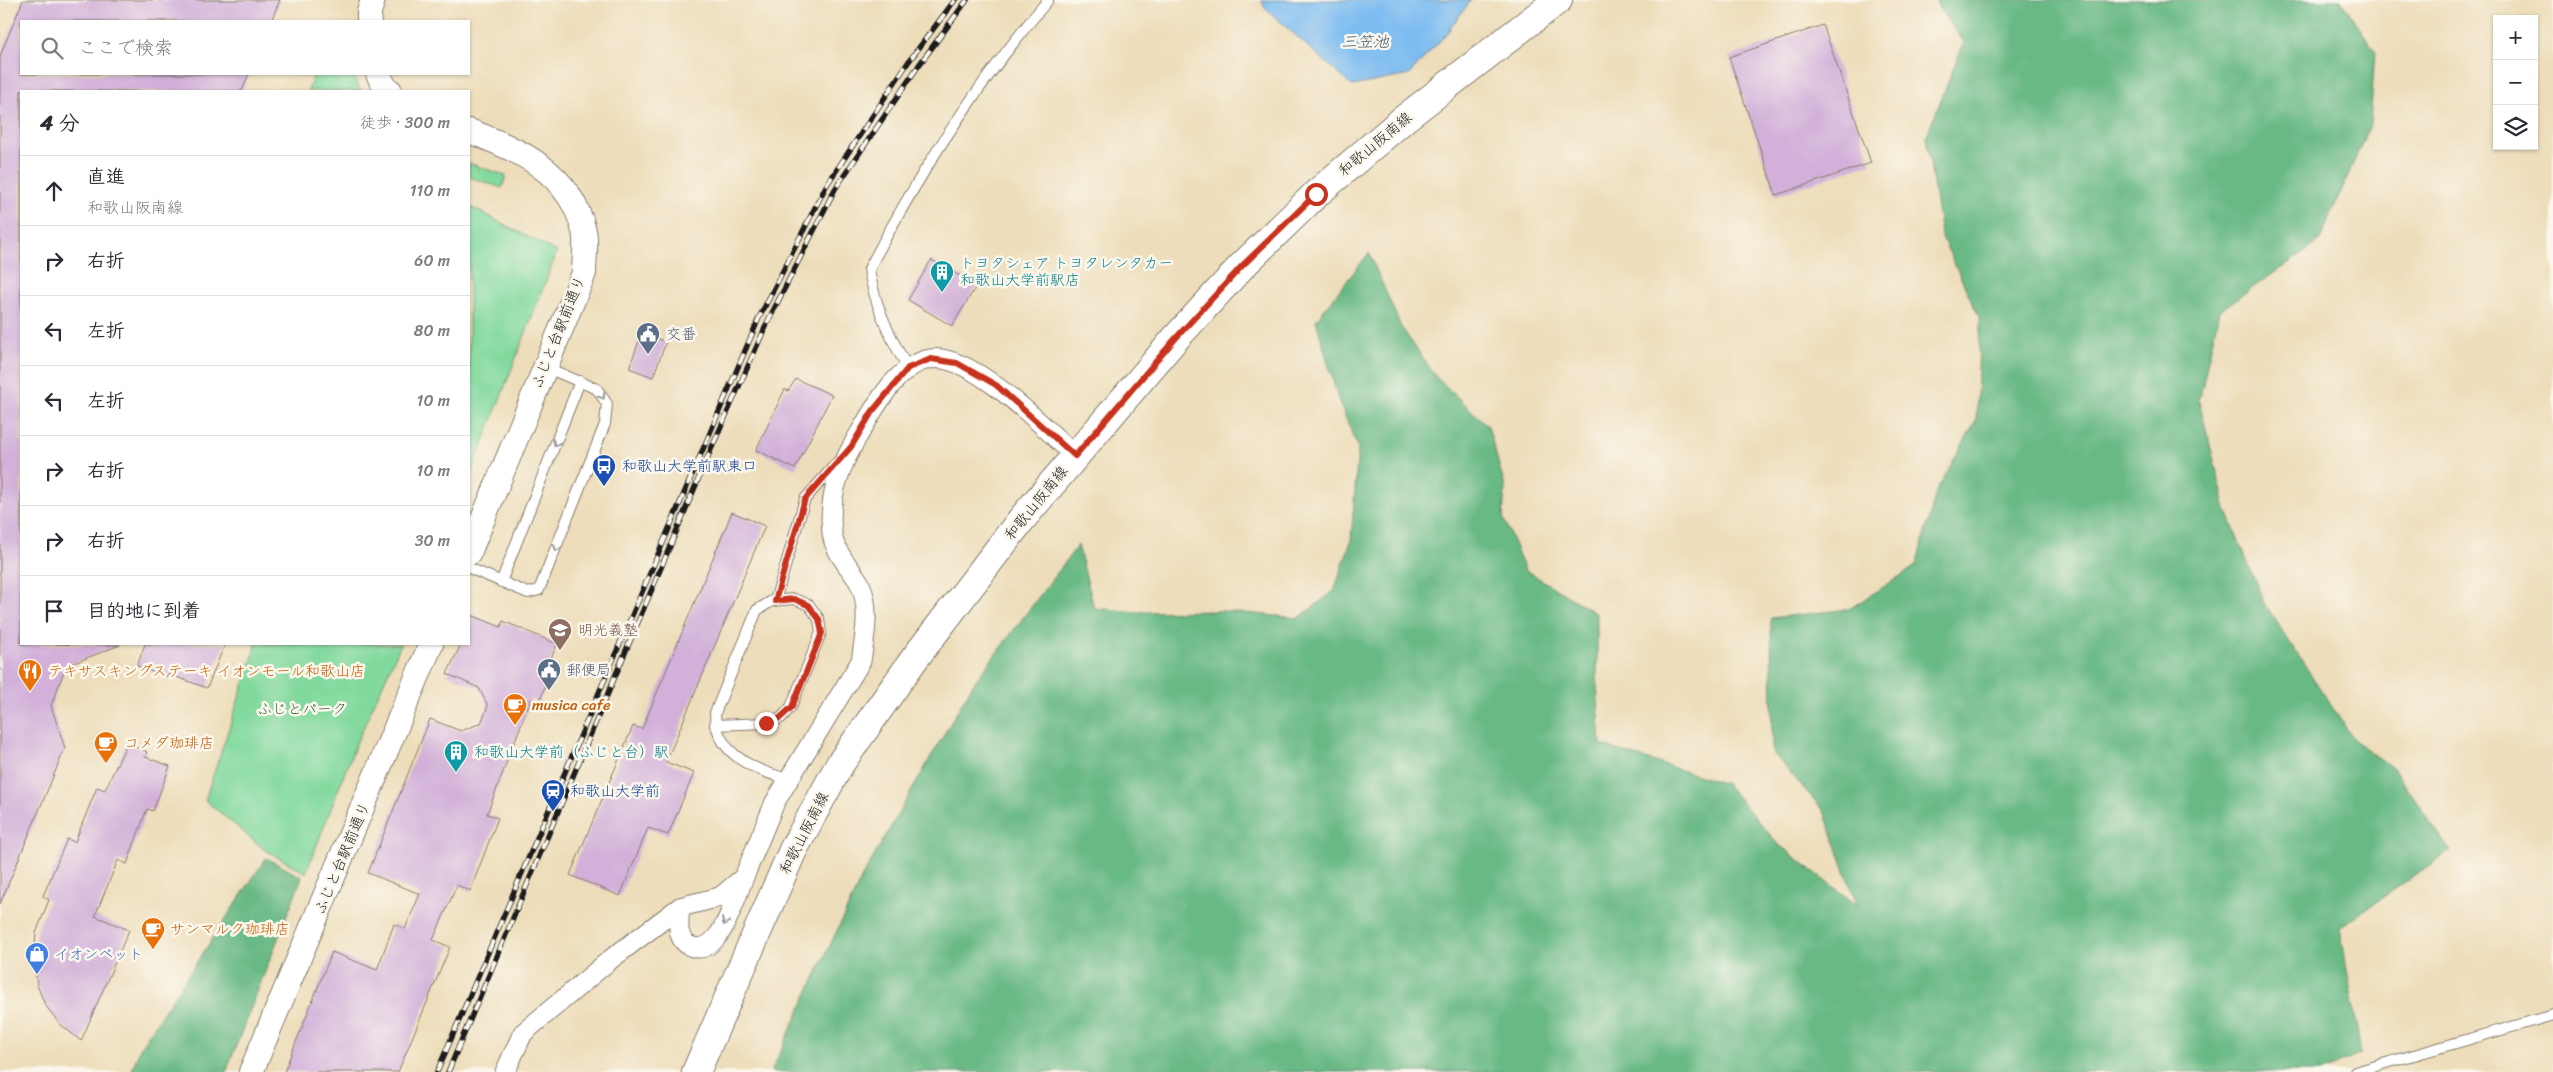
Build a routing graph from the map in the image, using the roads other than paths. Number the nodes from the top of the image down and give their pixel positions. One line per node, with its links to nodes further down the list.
1 (373, 0): 4 (street)
2 (1048, 0): 9 (lane)
3 (1558, 0): 12 (main road, 和歌山阪南線)
4 (369, 20)
5 (379, 75): 6 (street)
6 (388, 90)
7 (470, 131): 8 (street, ふじと台駅前通り)
8 (544, 367): 10 (lane); 13 (street, ふじと台駅前通り)
9 (908, 368): 11 (street); 12 (street)
10 (580, 381): 15 (lane, one-way to 15); 15 (lane, one-way to 15)
11 (851, 447): 16 (lane); 19 (street)
12 (1075, 456): 25 (main road, 和歌山阪南線)
13 (470, 551)
14 (470, 568): 15 (lane)
15 (501, 582)
16 (775, 601): 18 (lane); 18 (lane)
17 (431, 645): 23 (street, ふじと台駅前通り)
18 (715, 725): 19 (lane)
19 (789, 779): 20 (street)
20 (744, 876): 21 (street); 21 (street, one-way to 21)
21 (680, 908): 24 (street)
22 (2553, 1015): 26 (lane)
23 (251, 1072)
24 (505, 1072)
25 (696, 1072)
26 (2355, 1072)

